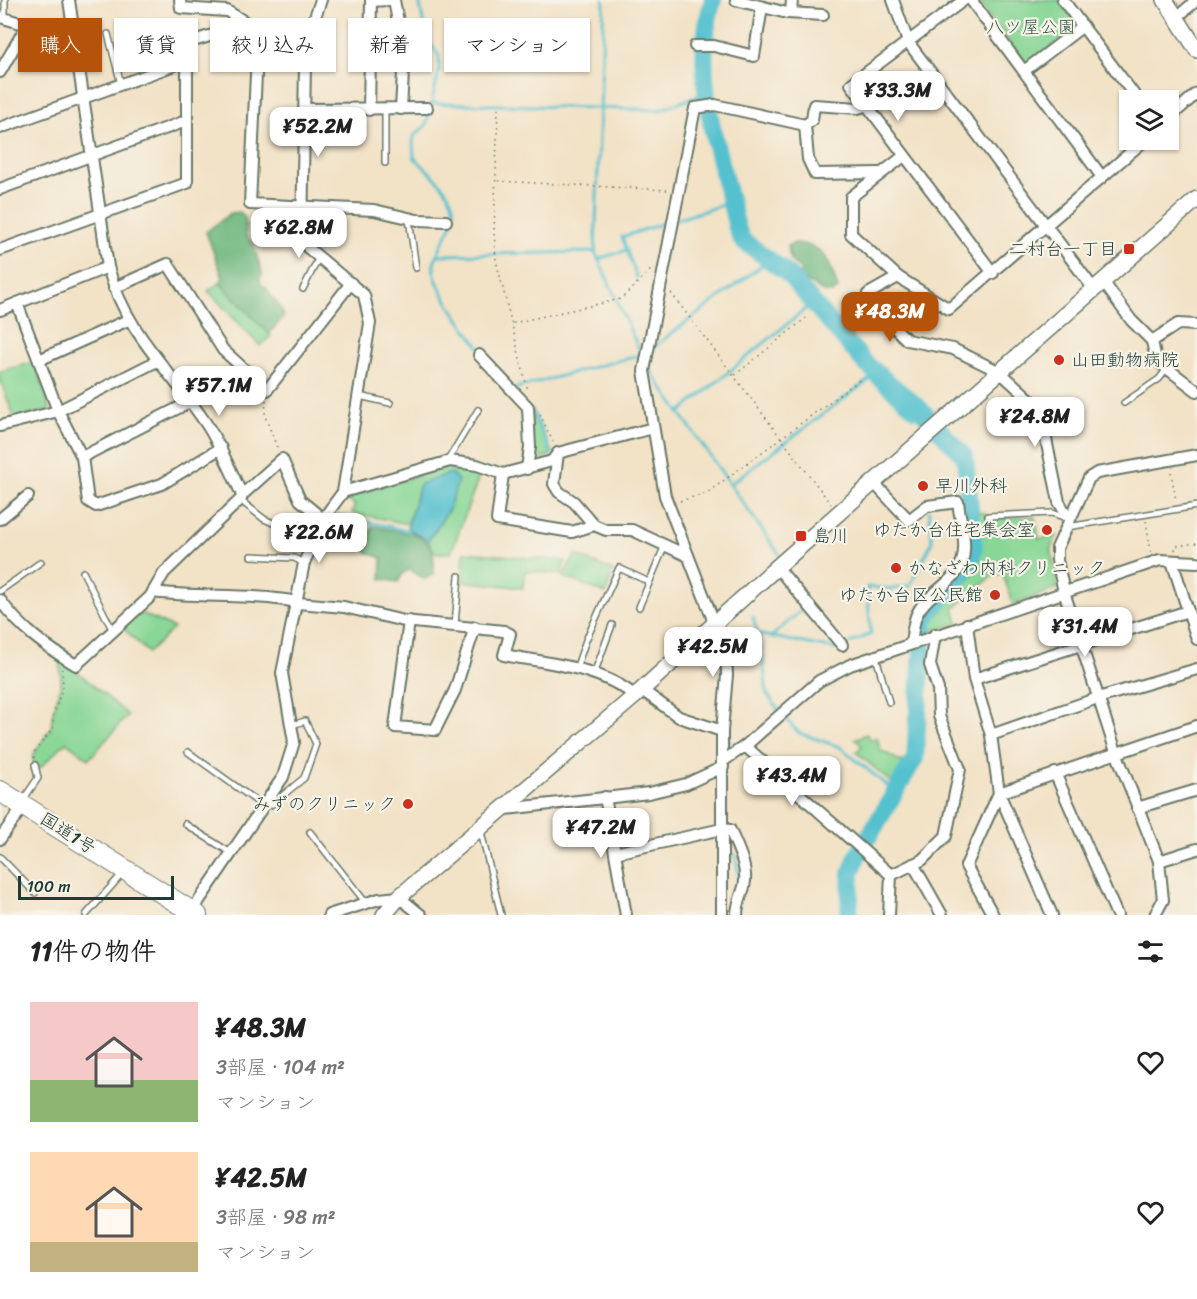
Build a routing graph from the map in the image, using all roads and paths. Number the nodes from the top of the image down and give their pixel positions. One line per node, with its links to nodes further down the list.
1 (5, 0): 19 (lane)
2 (69, 0): 37 (street)
3 (180, 0): 15 (street)
4 (321, 0): 22 (street)
5 (389, 0): 45 (street)
6 (394, 0): 43 (street)
7 (737, 0): 16 (street)
8 (792, 0): 17 (street)
9 (893, 0): 25 (street)
10 (964, 0): 25 (street)
11 (971, 0): 28 (street)
12 (1064, 0): 23 (street)
13 (1165, 0): 20 (street)
14 (1197, 0): 20 (street)
15 (227, 6): 21 (street)
16 (762, 7): 17 (street); 26 (street)
17 (791, 13): 18 (street)
18 (823, 15)
19 (2, 17): 29 (street)
20 (1177, 17): 27 (street)
21 (241, 18)
22 (315, 18)
23 (1083, 26): 28 (street); 35 (street)
24 (108, 34): 34 (lane)
25 (909, 42): 38 (street); 63 (street)
26 (695, 45)
27 (1197, 50)
28 (1024, 71): 54 (street)
29 (0, 72)
30 (155, 72): 34 (street)
31 (186, 72): 46 (street)
32 (252, 72): 59 (street)
33 (305, 72): 41 (street)
34 (121, 84): 37 (street)
35 (1131, 90)
36 (1197, 93): 44 (street)
37 (85, 96): 48 (street); 50 (street)
38 (868, 105): 47 (street); 51 (street)
39 (427, 108): 43 (street)
40 (498, 108): 55 (path)
41 (305, 109): 45 (street); 59 (street)
42 (386, 109): 43 (street); 45 (street); 52 (lane)
43 (400, 109)
44 (1179, 109)
45 (369, 110)
46 (186, 121): 50 (street); 60 (street)
47 (805, 125): 53 (street); 57 (street)
48 (0, 128)
49 (1133, 150): 54 (street)
50 (92, 156): 56 (street); 60 (street)
51 (904, 156): 53 (street); 69 (street)
52 (385, 163)
53 (880, 174): 70 (street)
54 (1102, 177): 63 (street)
55 (497, 181): 57 (path); 80 (path)
56 (0, 189)
57 (681, 190): 65 (street)
58 (1197, 200): 73 (street)
59 (301, 207): 61 (street); 66 (street)
60 (101, 216): 64 (street); 67 (street)
61 (409, 218): 62 (street); 68 (lane)
62 (446, 221)
63 (1047, 228): 69 (street); 73 (street)
64 (0, 250)
65 (665, 256): 71 (street); 80 (path)
66 (319, 257): 72 (street); 75 (lane)
67 (108, 267): 74 (street); 76 (street)
68 (416, 268)
69 (993, 273): 70 (street)
70 (898, 277): 87 (street)
71 (662, 280): 88 (path); 100 (street)
72 (351, 283): 90 (street); 92 (street)
73 (1098, 284): 82 (street); 87 (street)
74 (114, 288): 79 (street); 90 (street)
75 (303, 289)
76 (17, 303): 77 (street); 84 (street)
77 (0, 310)
78 (806, 318): 88 (path)
79 (128, 320): 84 (street); 85 (street)
80 (512, 323): 96 (path)
81 (1197, 325): 82 (street)
82 (1152, 340): 86 (street)
83 (479, 355): 96 (street)
84 (39, 360): 98 (street)
85 (158, 361): 93 (street); 98 (street)
86 (1167, 369): 91 (street); 95 (lane)
87 (1000, 372): 111 (street); 123 (street)
88 (734, 375): 101 (path)
89 (862, 378): 101 (path)
90 (267, 390): 106 (path)
91 (1197, 391)
92 (359, 396): 94 (lane); 112 (street)
93 (190, 402): 102 (street); 105 (street)
94 (390, 403)
95 (1125, 403)
96 (532, 405): 103 (path); 109 (street)
97 (478, 410): 108 (lane)
98 (58, 411): 99 (street); 105 (street)
99 (0, 426)
100 (653, 428): 103 (street); 115 (street)
101 (780, 439): 115 (path); 118 (path)
102 (221, 448): 105 (street); 114 (street)
103 (558, 453): 109 (street); 124 (street)
104 (1197, 455): 107 (street)
105 (82, 457)
106 (282, 459): 114 (street); 122 (street)
107 (1169, 460): 117 (path); 123 (street)
108 (447, 462): 110 (street); 112 (street)
109 (527, 469): 110 (street)
110 (503, 474): 124 (street)
111 (874, 483): 118 (street); 155 (street)
112 (342, 492): 122 (street)
113 (28, 496): 121 (street)
114 (244, 499): 125 (lane); 140 (street)
115 (668, 505): 129 (street)
116 (1197, 506): 117 (lane)
117 (1178, 509): 119 (lane)
118 (839, 514): 135 (street)
119 (1145, 515): 123 (lane); 134 (path)
120 (988, 516): 123 (lane)
121 (0, 519)
122 (323, 519): 125 (street)
123 (1067, 524): 141 (street)
124 (594, 525): 127 (street)
125 (313, 540): 133 (street)
126 (1197, 543): 130 (path)
127 (665, 545): 129 (street); 138 (lane)
128 (251, 555): 133 (lane)
129 (688, 556): 147 (street)
130 (1173, 561): 132 (street); 134 (street); 145 (street)
131 (41, 562): 139 (lane)
132 (1197, 562)
133 (304, 563): 143 (street)
134 (1151, 564): 141 (street)
135 (777, 567): 147 (street); 157 (street)
136 (83, 572): 152 (lane)
137 (459, 576): 149 (lane)
138 (649, 582): 144 (lane); 161 (lane)
139 (0, 591)
140 (153, 592): 143 (street); 152 (street)
141 (1064, 592): 148 (street); 156 (street)
142 (0, 600): 159 (street)
143 (298, 603): 146 (street); 167 (street)
144 (639, 607)
145 (1188, 611): 154 (street); 156 (street)
146 (409, 621): 149 (street); 151 (street)
147 (716, 622): 164 (street); 169 (street)
148 (967, 624): 153 (street); 163 (street)
149 (455, 625): 151 (street)
150 (612, 625): 162 (lane)
151 (475, 627): 161 (street)
152 (113, 631): 159 (street)
153 (933, 635): 155 (street); 195 (street)
154 (1197, 639)
155 (913, 641): 158 (street)
156 (1081, 644): 163 (street); 165 (street)
157 (842, 645)
158 (875, 655): 166 (lane); 171 (street)
159 (61, 656): 175 (path)
160 (1197, 669): 165 (street)
161 (576, 670): 162 (street)
162 (594, 674): 164 (street)
163 (974, 679): 170 (street)
164 (638, 693): 169 (street); 183 (street)
165 (1098, 698): 170 (street); 173 (street)
166 (889, 702)
167 (292, 725): 182 (street); 182 (lane)
168 (1197, 726): 173 (street)
169 (722, 731): 174 (street)
170 (991, 735): 179 (street)
171 (744, 746): 174 (street); 197 (street)
172 (188, 752): 182 (lane)
173 (1116, 752): 176 (street); 184 (street)
174 (723, 764): 180 (street); 186 (street)
175 (35, 765): 181 (lane)
176 (1055, 772): 179 (street); 214 (street)
177 (0, 790): 181 (highway, 国道1号)
178 (1197, 790): 184 (street)
179 (999, 793): 203 (street); 213 (street)
180 (605, 797): 183 (street); 192 (street)
181 (22, 804): 189 (street); 196 (highway, 国道1号)
182 (263, 806): 191 (street)
183 (506, 808): 187 (street)
184 (1137, 808): 194 (street)
185 (184, 824): 191 (lane)
186 (722, 829): 192 (street); 202 (street); 210 (street)
187 (480, 830): 199 (street); 208 (lane)
188 (310, 832): 200 (lane)
189 (0, 839)
190 (1197, 849): 194 (street)
191 (232, 853): 201 (street)
192 (615, 853): 209 (street)
193 (0, 857): 198 (lane)
194 (1159, 861): 215 (street)
195 (913, 864): 197 (street); 212 (street)
196 (126, 870): 201 (highway, 国道1号); 204 (lane)
197 (891, 875): 211 (street)
198 (35, 893)
199 (399, 897): 200 (street); 206 (street); 207 (street)
200 (366, 903): 205 (street)
201 (193, 914)
202 (737, 914): 210 (street)
203 (1050, 914)
204 (86, 915)
205 (330, 915)
206 (384, 915)
207 (421, 915)
208 (501, 915)
209 (626, 915)
210 (722, 915)
211 (889, 915)
212 (942, 915)
213 (993, 915)
214 (1117, 915)
215 (1155, 915)

